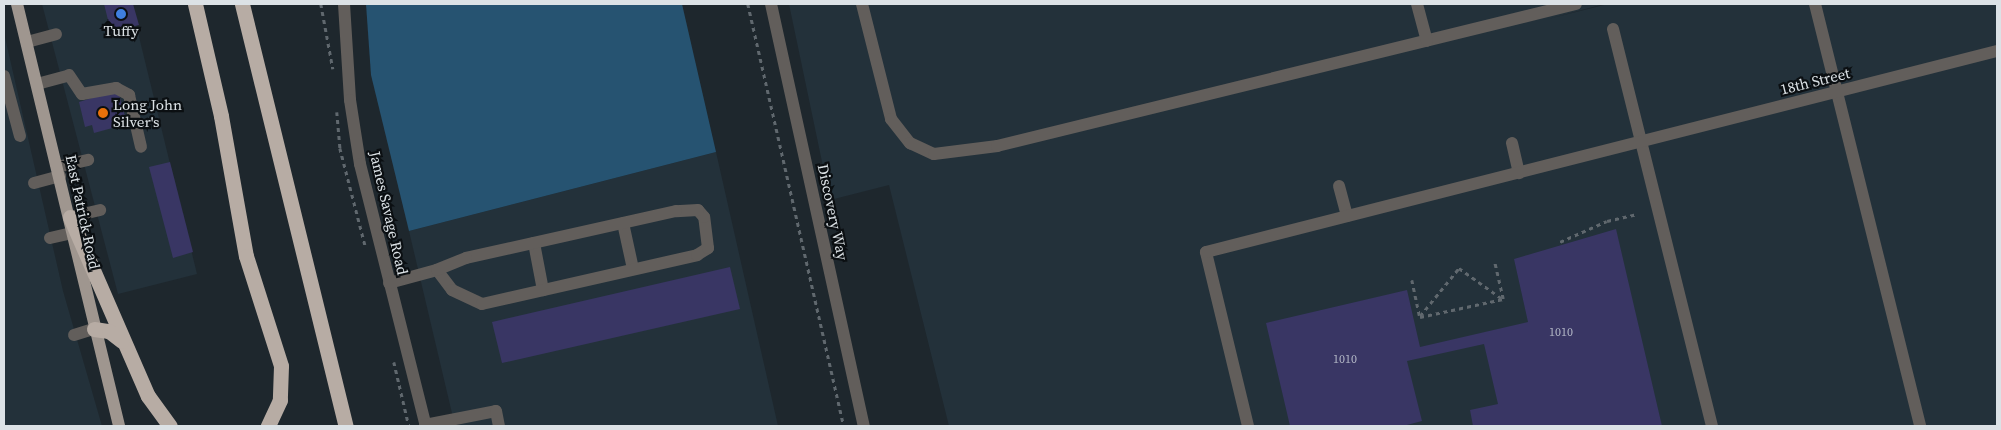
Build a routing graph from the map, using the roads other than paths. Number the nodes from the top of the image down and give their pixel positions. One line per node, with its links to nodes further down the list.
1 (18, 4): 13 (main road, East Patrick Road)
2 (195, 4): 43 (highway)
3 (242, 4): 44 (highway)
4 (344, 4): 36 (street, James Savage Road)
5 (771, 4): 47 (street, Discovery Way)
6 (862, 4): 12 (street)
7 (1417, 4): 12 (street)
8 (1576, 4): 12 (street)
9 (1815, 4): 17 (street)
10 (1613, 28): 19 (street)
11 (56, 34): 13 (street)
12 (1426, 41)
13 (27, 42): 16 (main road, East Patrick Road)
14 (1997, 51): 17 (street, 18th Street)
15 (4, 76): 18 (street)
16 (37, 84): 21 (street); 23 (main road, East Patrick Road)
17 (1839, 92): 19 (street, 18th Street); 50 (street)
18 (4, 93)
19 (1642, 142): 24 (street, 18th Street); 49 (street)
20 (1512, 143): 24 (street)
21 (141, 147)
22 (88, 160): 23 (street)
23 (59, 172): 25 (street); 29 (main road, East Patrick Road)
24 (1519, 173): 28 (street, 18th Street)
25 (34, 183)
26 (1339, 186): 28 (street)
27 (100, 210): 29 (street)
28 (1347, 216): 48 (street, 18th Street)
29 (70, 217): 31 (main road, East Patrick Road); 40 (highway)
30 (623, 223): 33 (street); 34 (street); 34 (street)
31 (71, 234): 32 (street); 38 (main road, East Patrick Road)
32 (50, 238)
33 (534, 243): 35 (street); 37 (street)
34 (634, 269): 37 (street)
35 (437, 270): 36 (street); 37 (street)
36 (389, 284): 45 (street, James Savage Road)
37 (543, 290)
38 (94, 329): 39 (street); 40 (highway); 41 (main road, East Patrick Road)
39 (74, 335)
40 (123, 342): 42 (highway)
41 (119, 426)
42 (170, 426)
43 (268, 426)
44 (346, 426)
45 (426, 426): 46 (street)
46 (499, 426)
47 (864, 426)
48 (1248, 426)
49 (1712, 426)
50 (1920, 426)

